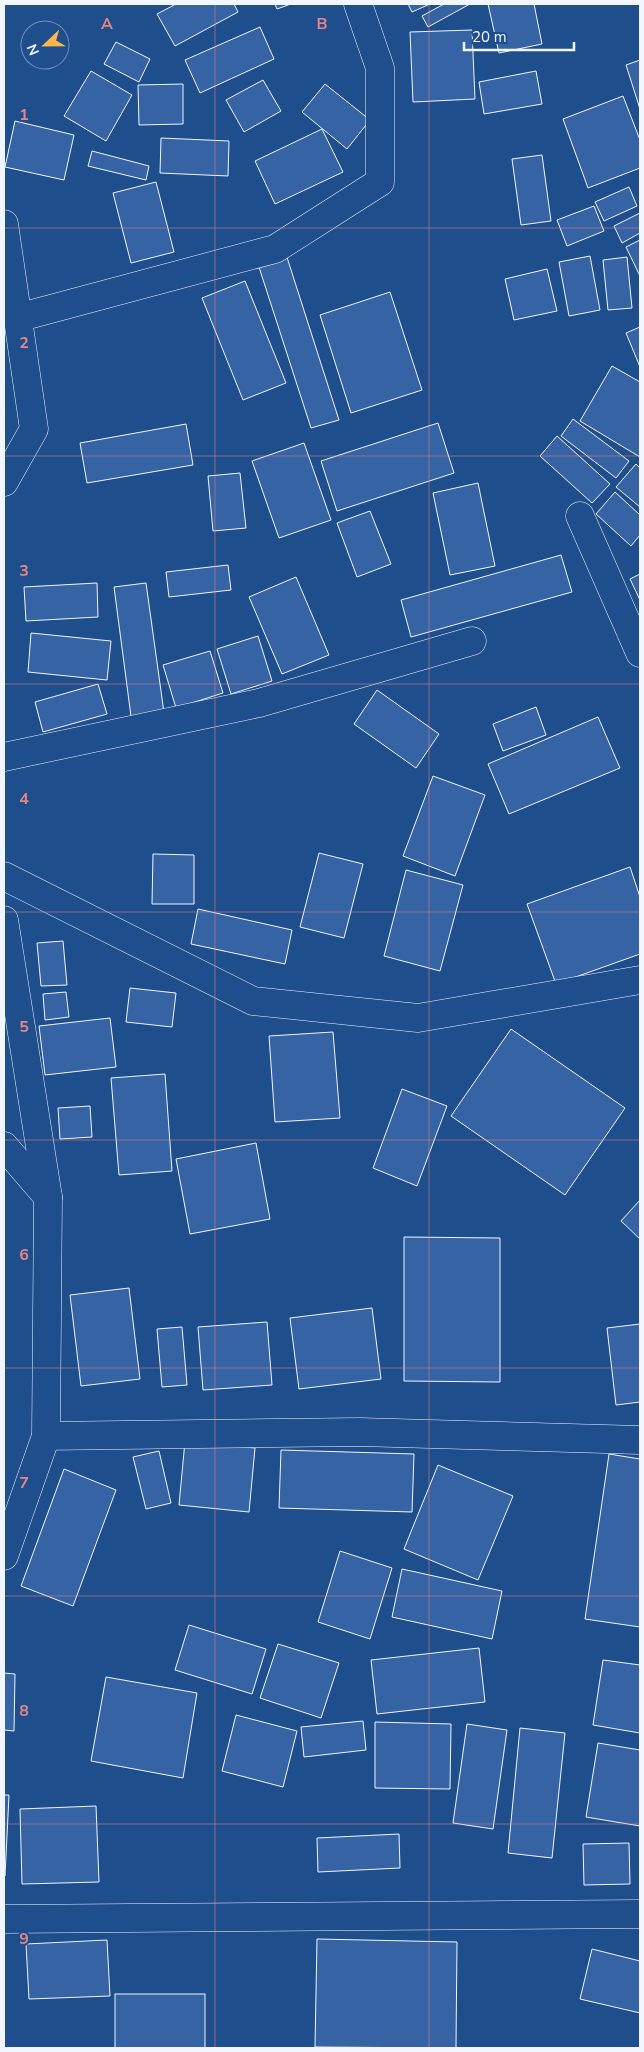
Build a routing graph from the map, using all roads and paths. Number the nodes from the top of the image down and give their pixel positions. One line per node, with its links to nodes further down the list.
1 (358, 4): 3 (street)
2 (4, 224): 3 (street)
3 (18, 318): 4 (street)
4 (4, 482)
5 (580, 516): 7 (street)
6 (472, 641): 8 (street)
7 (640, 654)
8 (4, 757)
9 (4, 876): 11 (street)
10 (4, 920): 13 (street)
11 (640, 980)
12 (4, 1146): 13 (street)
13 (48, 1197): 14 (street)
14 (46, 1436): 15 (street); 16 (street)
15 (640, 1440)
16 (4, 1556)
17 (640, 1914): 18 (street)
18 (4, 1919)

